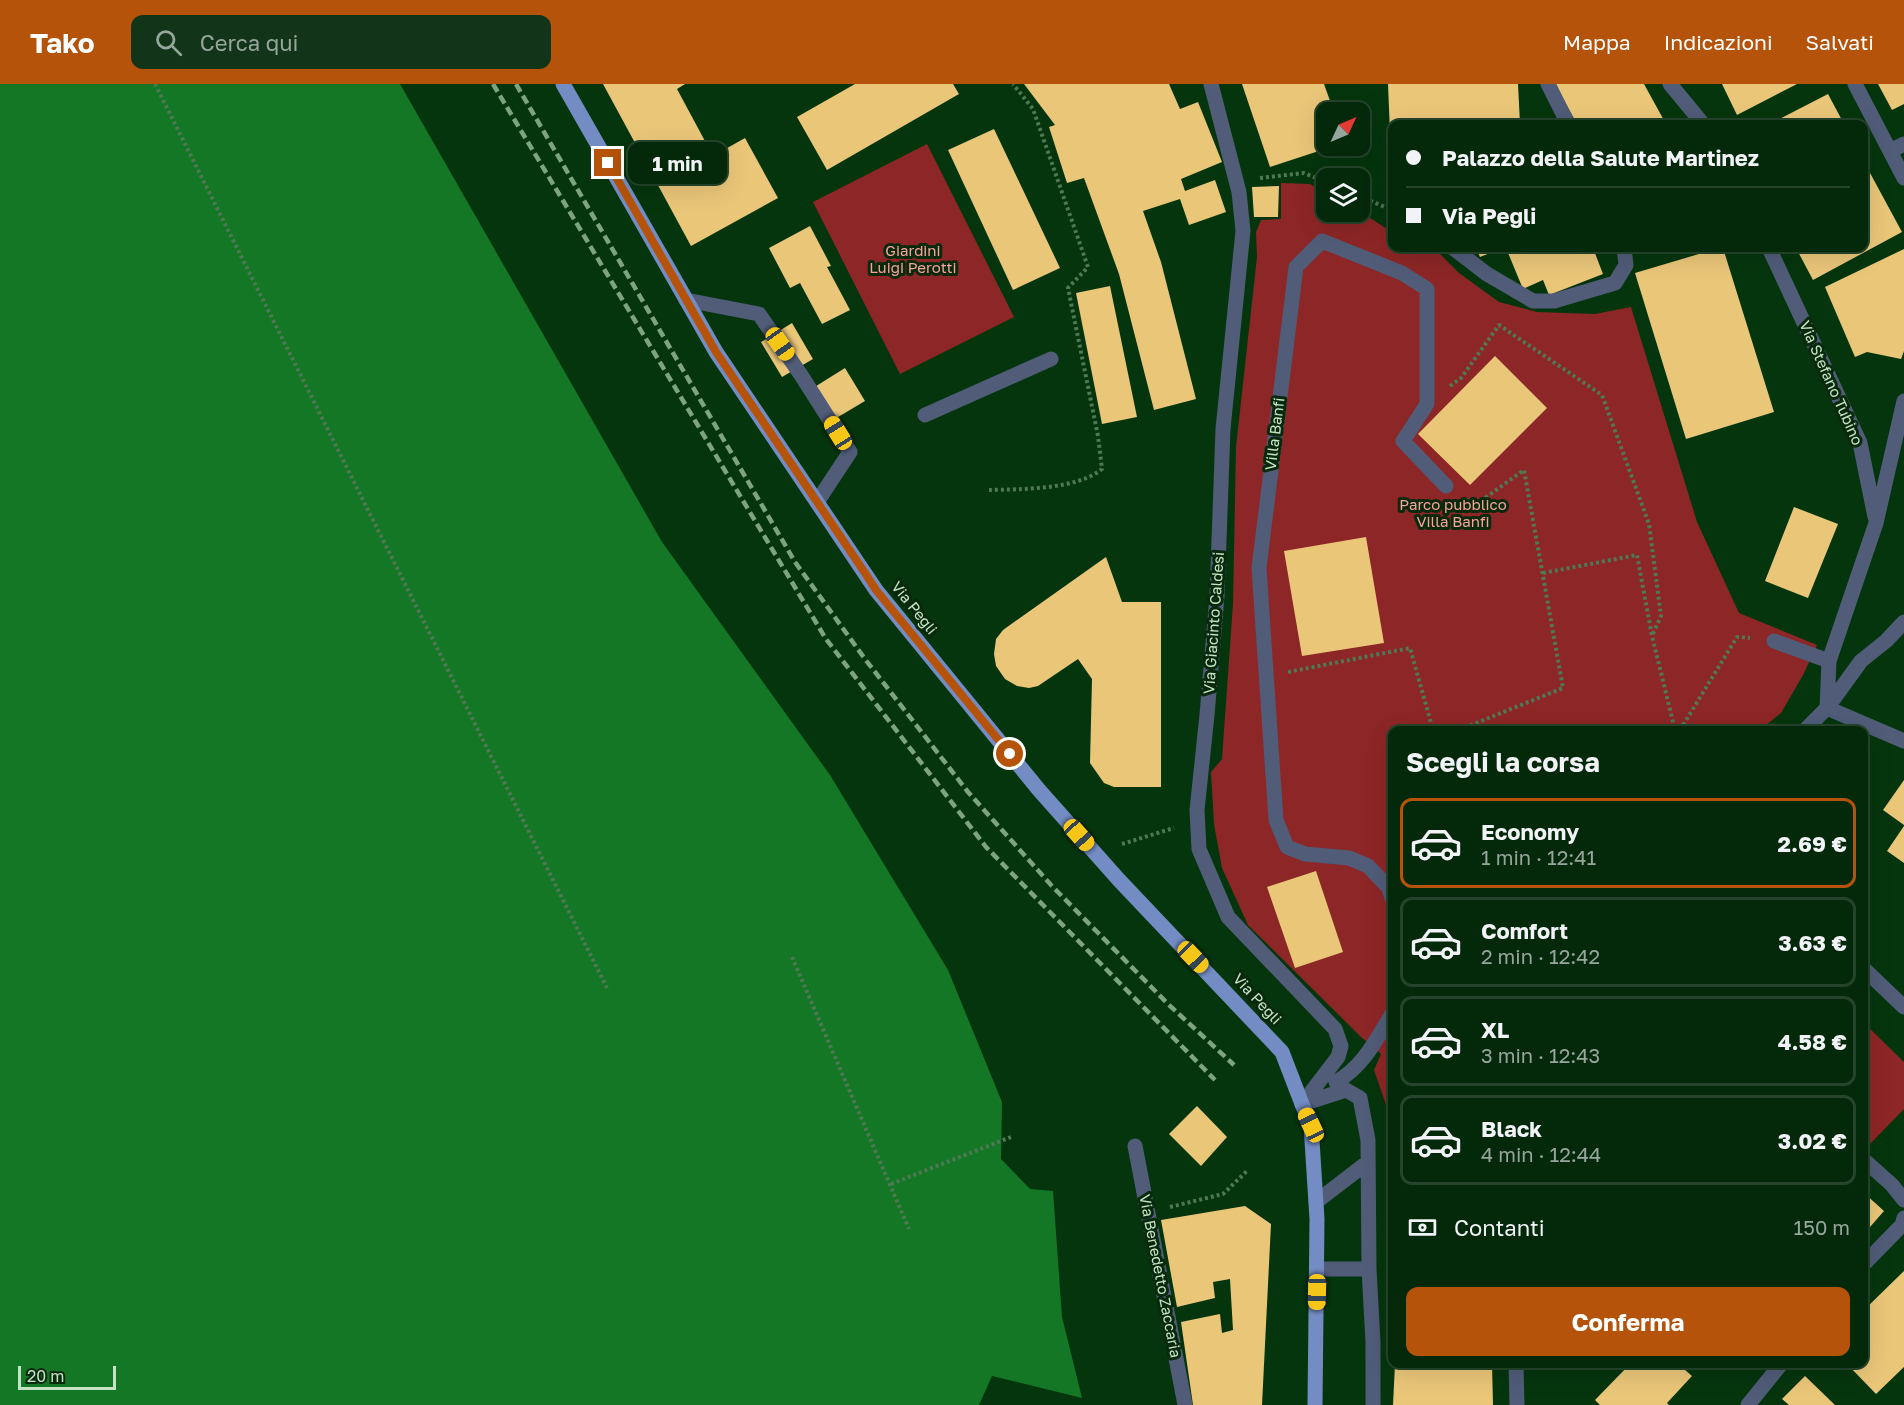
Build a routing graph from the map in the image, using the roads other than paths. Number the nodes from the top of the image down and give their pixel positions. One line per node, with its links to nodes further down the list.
1 (563, 84): 13 (main road, Via Pegli)
2 (1211, 84): 30 (street, Via Giacinto Caldesi)
3 (1548, 84): 6 (street)
4 (1670, 84): 7 (street)
5 (1855, 84): 8 (street)
6 (1566, 120)
7 (1700, 120)
8 (1897, 148): 9 (street)
9 (1904, 178)
10 (1458, 252): 11 (street)
11 (1624, 252)
12 (1771, 252): 19 (street, Via Stefano Tubino)
13 (686, 300): 18 (main road, Via Pegli); 18 (street)
14 (1052, 359): 16 (street)
15 (1904, 401): 19 (street)
16 (925, 416)
17 (1446, 486): 26 (street, Villa Banfi)
18 (817, 502): 34 (main road, Via Pegli)
19 (1876, 523): 22 (street)
20 (1904, 622): 23 (street)
21 (1773, 641): 22 (street)
22 (1829, 661): 23 (street)
23 (1827, 708): 24 (street); 25 (street)
24 (1809, 726)
25 (1904, 741)
26 (1388, 887)
27 (1868, 973): 28 (street)
28 (1904, 1007)
29 (1388, 1021): 31 (street)
30 (1340, 1044): 31 (street, Via Giacinto Caldesi); 34 (street)
31 (1351, 1073): 32 (street); 33 (street, Via Giacinto Caldesi)
32 (1336, 1082)
33 (1360, 1098): 34 (street); 36 (street)
34 (1302, 1104): 39 (main road, Via Pegli)
35 (1136, 1146): 46 (street, Via Benedetto Zaccaria)
36 (1368, 1162): 39 (street); 43 (street)
37 (1868, 1163): 38 (street)
38 (1904, 1200)
39 (1316, 1202): 42 (main road, Via Pegli)
40 (1904, 1218): 41 (street)
41 (1868, 1260)
42 (1317, 1269): 43 (street); 47 (main road, Via Pegli)
43 (1369, 1269): 48 (street)
44 (1516, 1368): 49 (street)
45 (1778, 1368): 50 (street)
46 (1185, 1405)
47 (1315, 1405)
48 (1373, 1405)
49 (1516, 1405)
50 (1748, 1405)

